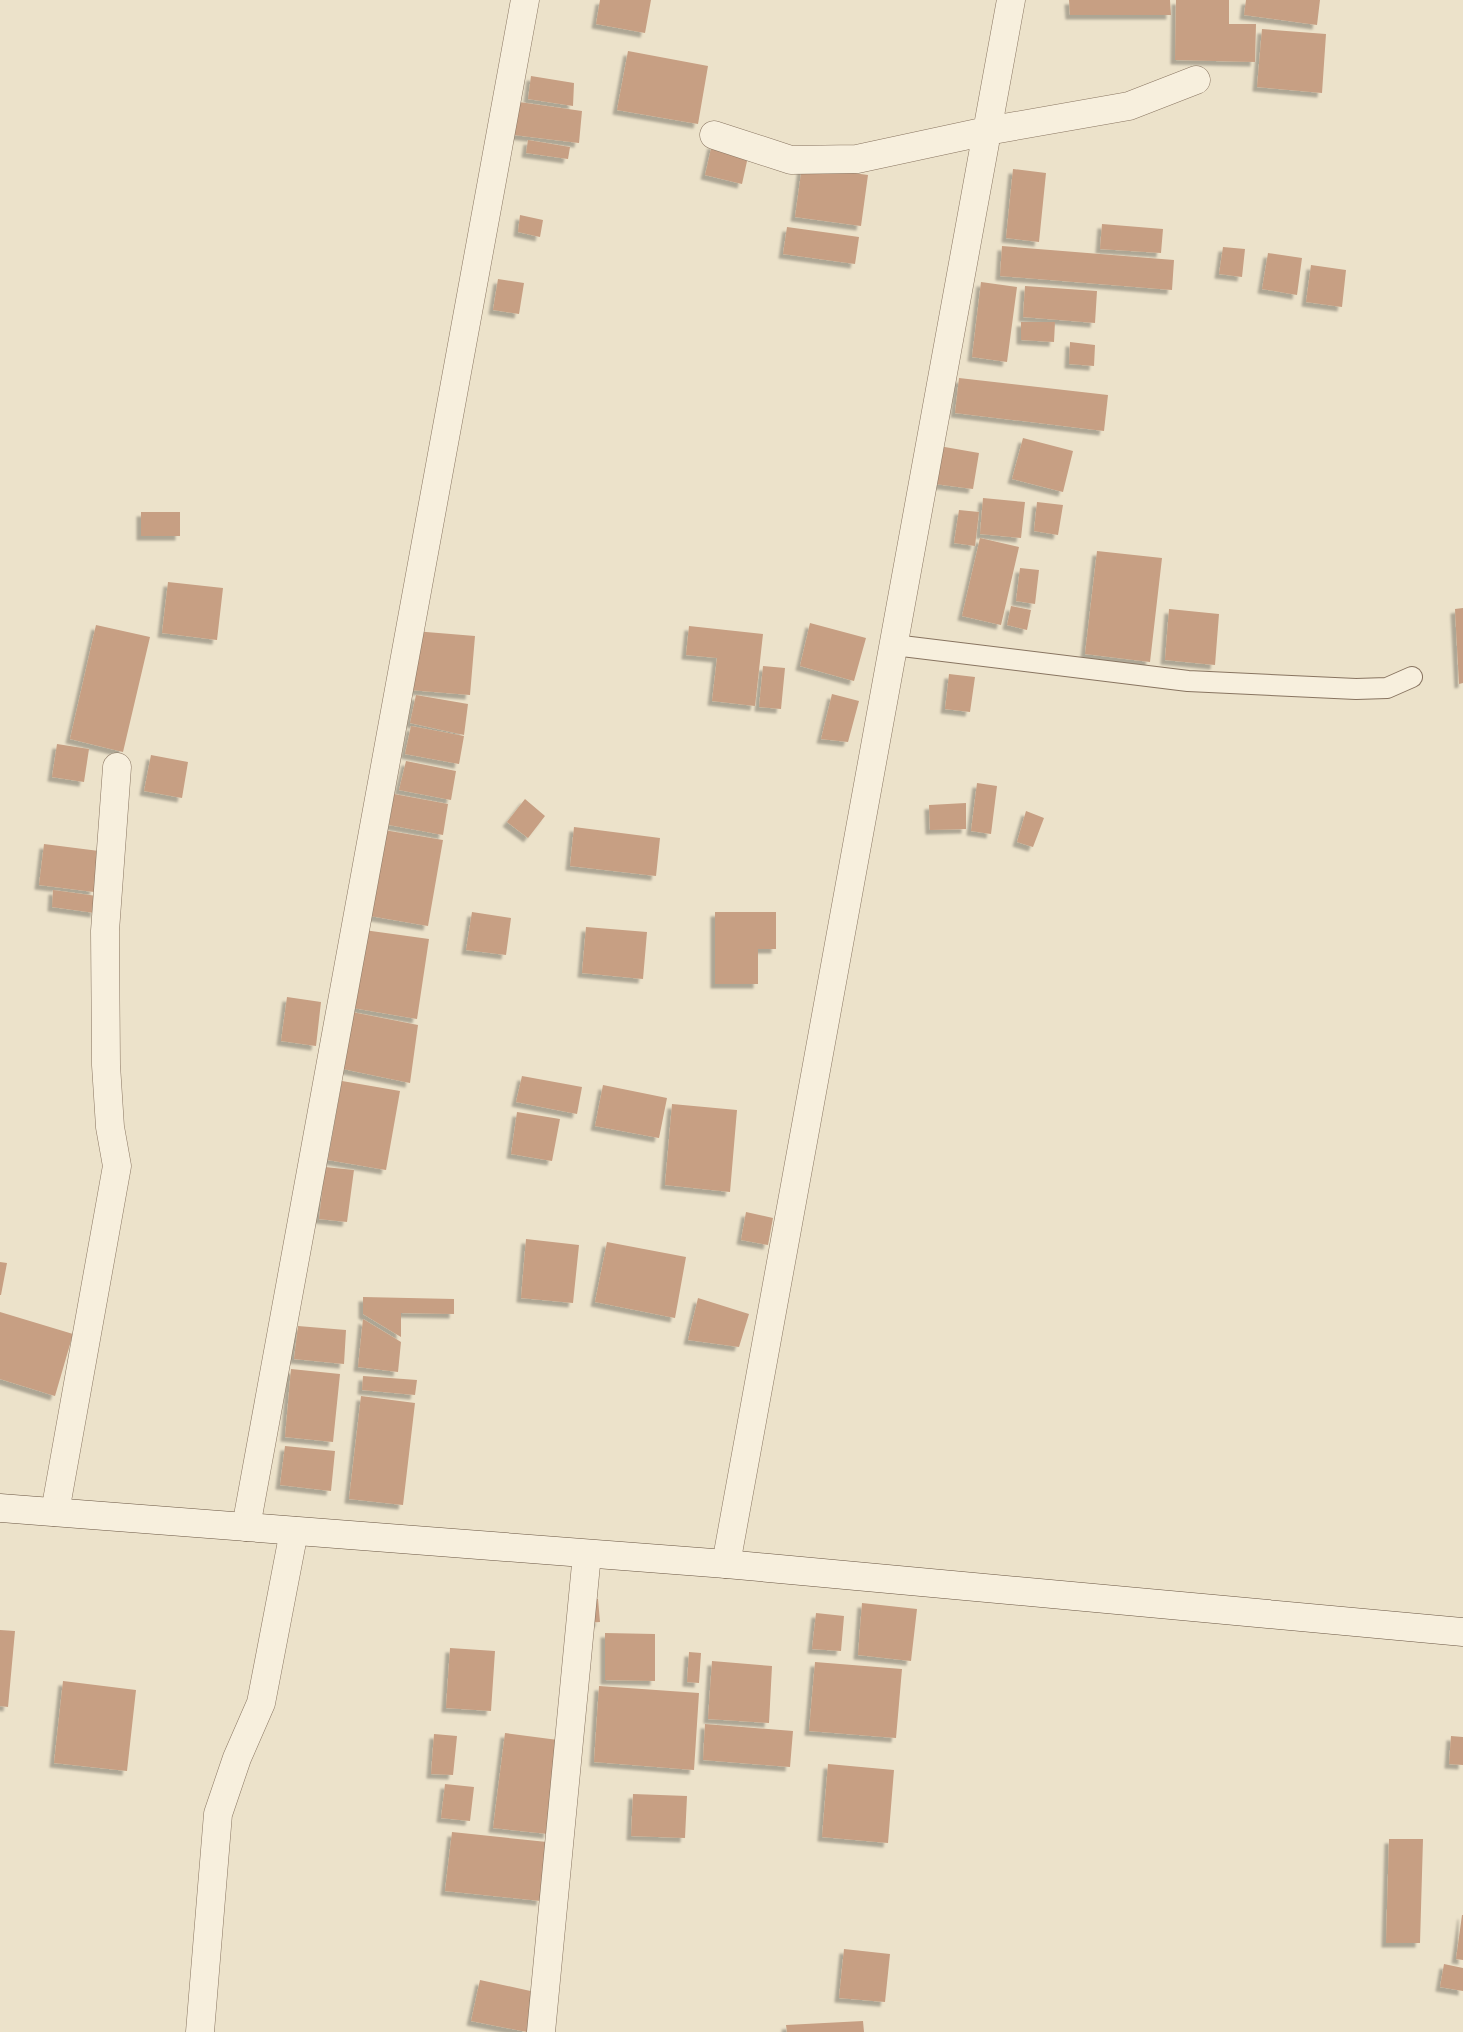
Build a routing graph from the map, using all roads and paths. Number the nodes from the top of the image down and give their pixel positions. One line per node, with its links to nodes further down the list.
1 (525, 0): 11 (street)
2 (1011, 0): 4 (street)
3 (1196, 80): 4 (street)
4 (987, 131): 5 (street); 6 (street)
5 (714, 135)
6 (894, 645): 7 (lane); 14 (street)
7 (1412, 677)
8 (117, 767): 10 (street)
9 (0, 1508): 10 (street)
10 (55, 1512): 11 (street)
11 (246, 1527): 12 (street)
12 (294, 1531): 13 (street); 16 (street)
13 (587, 1554): 14 (street); 17 (street)
14 (726, 1564): 15 (street)
15 (1463, 1632)
16 (200, 2032)
17 (541, 2032)

